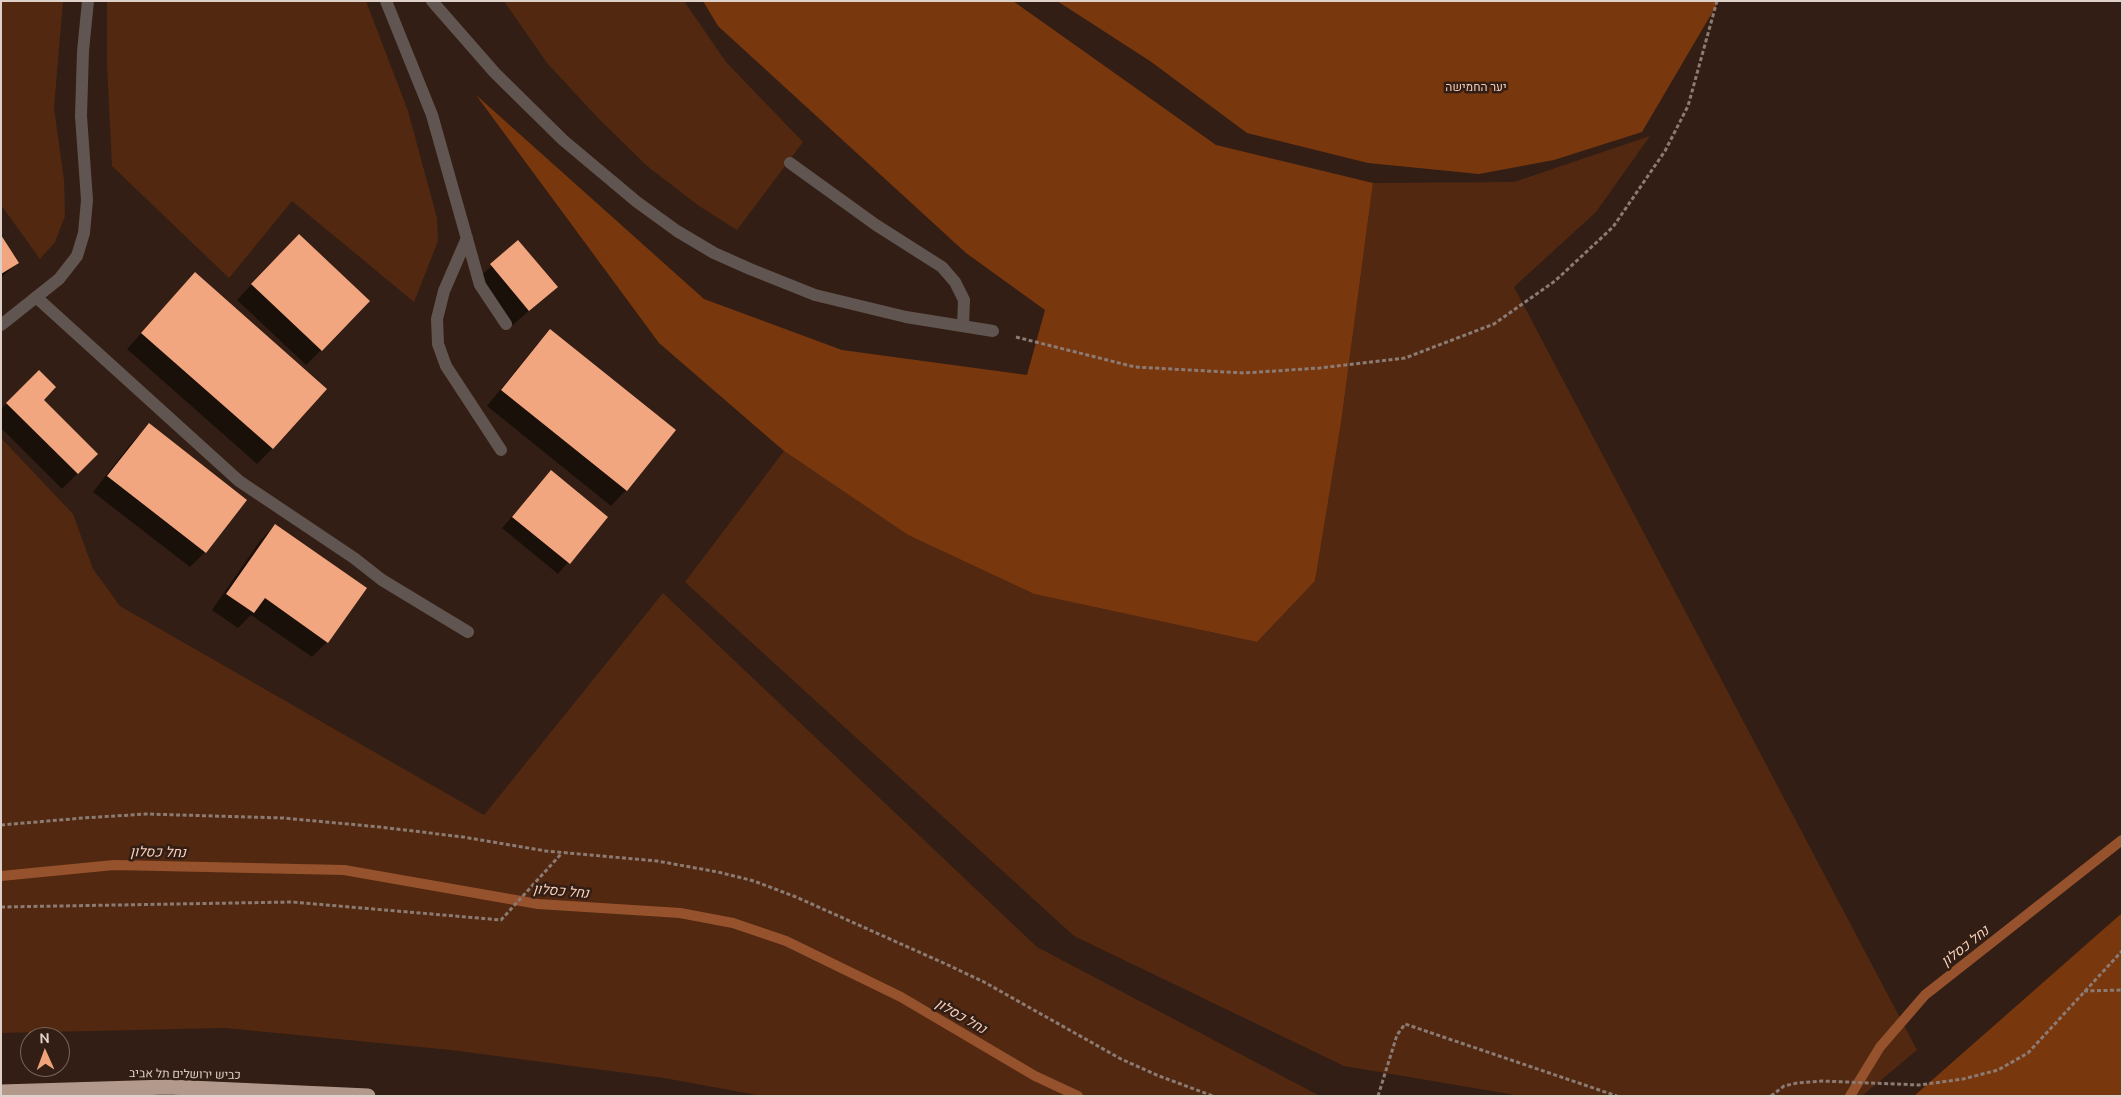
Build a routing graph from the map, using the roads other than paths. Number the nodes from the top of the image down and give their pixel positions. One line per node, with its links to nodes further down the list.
1 (88, 1): 6 (street)
2 (386, 1): 5 (street)
3 (432, 1): 9 (street)
4 (790, 164): 9 (street)
5 (467, 238): 7 (street); 11 (street)
6 (36, 297): 8 (street); 12 (street)
7 (506, 324)
8 (1, 325)
9 (963, 326): 10 (street)
10 (992, 331)
11 (501, 450)
12 (468, 632)
13 (1, 1092): 14 (highway, כביש ירושלים תל אביב)
14 (368, 1096)

